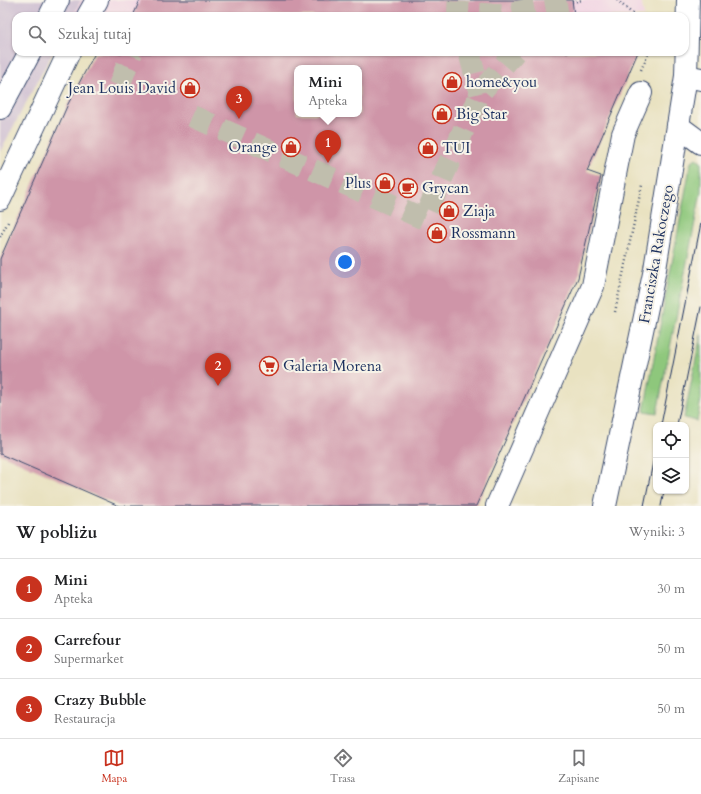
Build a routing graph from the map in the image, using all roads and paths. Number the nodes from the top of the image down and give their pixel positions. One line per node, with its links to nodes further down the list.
1 (58, 0): 7 (main road)
2 (97, 0): 8 (main road)
3 (582, 0): 6 (path)
4 (617, 0): 9 (path)
5 (688, 0): 10 (main road, Franciszka Rakoczego)
6 (572, 2)
7 (52, 12)
8 (90, 12)
9 (631, 12)
10 (689, 12)
11 (689, 13): 14 (main road, Franciszka Rakoczego)
12 (28, 56): 16 (main road)
13 (67, 56): 20 (main road)
14 (694, 78): 17 (main road, Franciszka Rakoczego)
15 (641, 93): 22 (main road)
16 (0, 108)
17 (678, 126): 18 (main road); 23 (main road, Franciszka Rakoczego)
18 (701, 143)
19 (644, 178): 21 (path)
20 (0, 199)
21 (615, 312)
22 (497, 506)
23 (605, 506)

